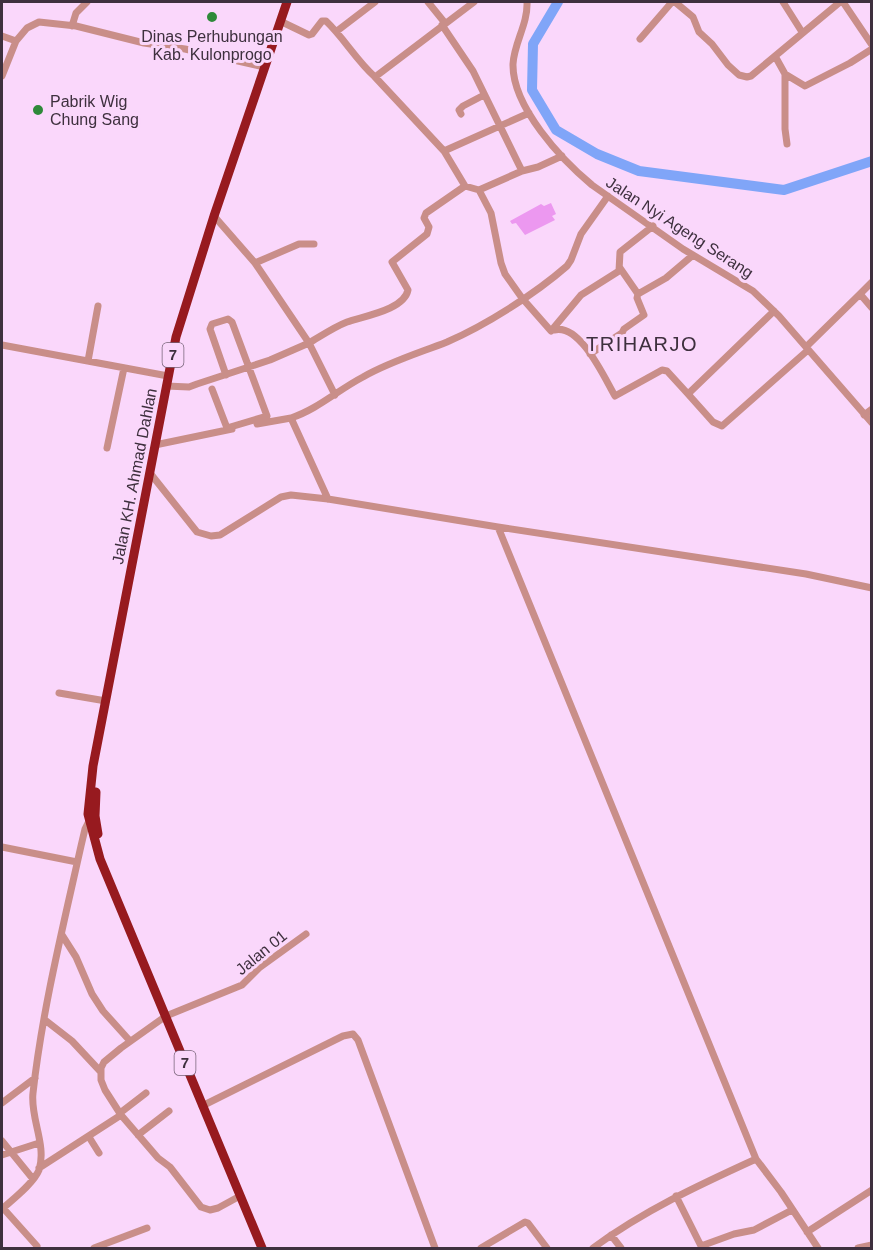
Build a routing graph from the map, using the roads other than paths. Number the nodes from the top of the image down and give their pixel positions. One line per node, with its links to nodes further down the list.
1 (87, 2): 12 (street)
2 (287, 2): 10 (highway, Jalan KH. Ahmad Dahlan / 7)
3 (375, 2): 13 (street)
4 (428, 2): 11 (street)
5 (474, 2): 11 (street)
6 (526, 2): 25 (street, Jalan Nyi Ageng Serang)
7 (673, 2): 16 (street); 19 (street)
8 (783, 2): 14 (street)
9 (841, 2): 14 (street); 18 (street)
10 (280, 21): 13 (street); 20 (highway, Jalan KH. Ahmad Dahlan / 7)
11 (443, 24): 23 (street); 24 (street)
12 (72, 26): 17 (street); 20 (street)
13 (337, 31): 23 (street)
14 (802, 32): 19 (street)
15 (2, 36): 17 (street)
16 (639, 39)
17 (16, 41): 22 (street)
18 (872, 47): 21 (street)
19 (775, 56): 21 (street)
20 (264, 67): 35 (highway, Jalan KH. Ahmad Dahlan / 7)
21 (785, 74): 28 (street)
22 (2, 76)
23 (375, 77): 29 (street)
24 (484, 95): 26 (street); 27 (street)
25 (529, 113): 27 (street); 30 (street, Jalan Nyi Ageng Serang)
26 (461, 114)
27 (499, 126): 29 (street); 31 (street)
28 (787, 144)
29 (444, 150): 32 (street)
30 (562, 156): 31 (street); 34 (street, Jalan Nyi Ageng Serang)
31 (522, 171): 33 (street)
32 (465, 186): 33 (street); 49 (street)
33 (479, 190): 44 (street)
34 (608, 196): 36 (street, Jalan Nyi Ageng Serang); 44 (street)
35 (214, 216): 39 (street); 57 (highway, Jalan KH. Ahmad Dahlan / 7)
36 (653, 226): 38 (street, Jalan Nyi Ageng Serang); 40 (street)
37 (314, 243): 39 (street)
38 (693, 255): 42 (street); 47 (street, Jalan Nyi Ageng Serang)
39 (255, 263): 49 (street)
40 (620, 268): 42 (street); 48 (street)
41 (872, 282): 43 (street)
42 (638, 294): 52 (street)
43 (860, 294): 46 (street); 51 (street)
44 (522, 298): 48 (street); 60 (street)
45 (98, 306): 53 (street)
46 (872, 308)
47 (774, 311): 51 (street, Jalan Nyi Ageng Serang); 59 (street)
48 (554, 330): 52 (street)
49 (309, 343): 54 (street); 60 (street)
50 (2, 345): 53 (street)
51 (807, 348): 59 (street); 62 (street, Jalan Nyi Ageng Serang)
52 (590, 354): 59 (street)
53 (88, 361): 55 (street)
54 (249, 367): 56 (street); 56 (street); 58 (street)
55 (124, 368): 57 (street); 66 (street)
56 (226, 375): 57 (street)
57 (167, 381): 65 (highway, Jalan KH. Ahmad Dahlan / 7)
58 (212, 389)
59 (688, 394)
60 (335, 396): 63 (street)
61 (872, 409): 62 (street)
62 (864, 414): 64 (street, Jalan Nyi Ageng Serang)
63 (291, 418): 65 (street); 68 (street)
64 (872, 423)
65 (155, 446): 67 (highway, Jalan KH. Ahmad Dahlan / 7)
66 (107, 448)
67 (150, 473): 68 (street); 72 (highway, Jalan KH. Ahmad Dahlan / 7)
68 (328, 499): 69 (street)
69 (498, 527): 70 (street); 97 (street)
70 (872, 588)
71 (59, 693): 72 (street)
72 (104, 701): 73 (highway, Jalan KH. Ahmad Dahlan / 7)
73 (92, 819): 74 (street); 75 (highway, Jalan KH. Ahmad Dahlan / 7)
74 (83, 839): 75 (highway); 77 (street)
75 (97, 839): 80 (highway, Jalan KH. Ahmad Dahlan / 7)
76 (2, 847): 77 (street)
77 (77, 862): 79 (street)
78 (306, 934): 80 (street, Jalan 01)
79 (62, 935): 81 (street); 82 (street)
80 (166, 1016): 82 (street, Jalan 01); 87 (highway, Jalan KH. Ahmad Dahlan / 7)
81 (45, 1020): 83 (street); 84 (street)
82 (130, 1041): 83 (street, Jalan 01)
83 (100, 1071): 89 (street)
84 (36, 1078): 86 (street); 93 (street)
85 (146, 1093): 89 (street)
86 (2, 1103)
87 (202, 1106): 101 (highway, Jalan KH. Ahmad Dahlan / 7); 113 (street)
88 (169, 1111): 90 (street)
89 (121, 1114): 90 (street); 91 (street)
90 (138, 1135): 101 (street)
91 (89, 1137): 95 (street); 98 (street)
92 (2, 1141): 94 (street)
93 (39, 1143): 94 (street); 98 (street)
94 (10, 1151): 96 (street); 99 (street)
95 (99, 1153)
96 (2, 1155)
97 (756, 1159): 102 (street); 104 (street)
98 (39, 1168): 99 (street)
99 (33, 1179): 103 (street)
100 (872, 1190): 106 (street)
101 (240, 1196): 112 (highway, Jalan KH. Ahmad Dahlan / 7)
102 (676, 1196): 107 (street); 110 (street)
103 (2, 1209): 109 (street)
104 (789, 1211): 106 (street); 110 (street)
105 (147, 1228): 111 (street)
106 (807, 1232): 118 (street)
107 (611, 1235): 116 (street); 117 (street)
108 (872, 1245): 119 (street)
109 (36, 1246)
110 (701, 1247)
111 (94, 1248)
112 (262, 1248)
113 (435, 1248)
114 (481, 1248): 115 (street)
115 (547, 1248)
116 (593, 1248)
117 (621, 1248)
118 (818, 1248)
119 (858, 1248)

